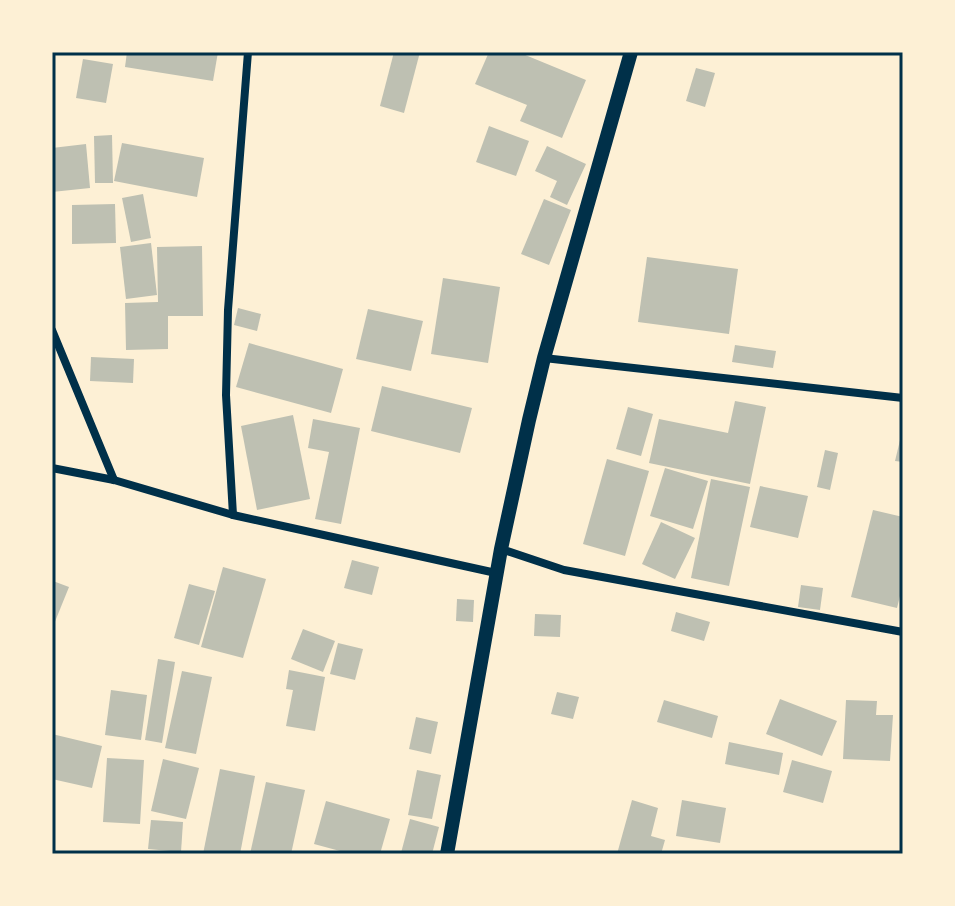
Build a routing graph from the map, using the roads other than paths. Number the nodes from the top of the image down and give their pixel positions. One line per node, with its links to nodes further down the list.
1 (248, 52): 8 (street)
2 (631, 52): 4 (street)
3 (52, 330): 7 (street)
4 (544, 358): 5 (street); 9 (street)
5 (903, 398)
6 (52, 468): 7 (street)
7 (114, 480): 8 (street)
8 (233, 515): 10 (street)
9 (501, 549): 10 (street); 11 (street)
10 (496, 573): 12 (street)
11 (903, 632)
12 (447, 854)

